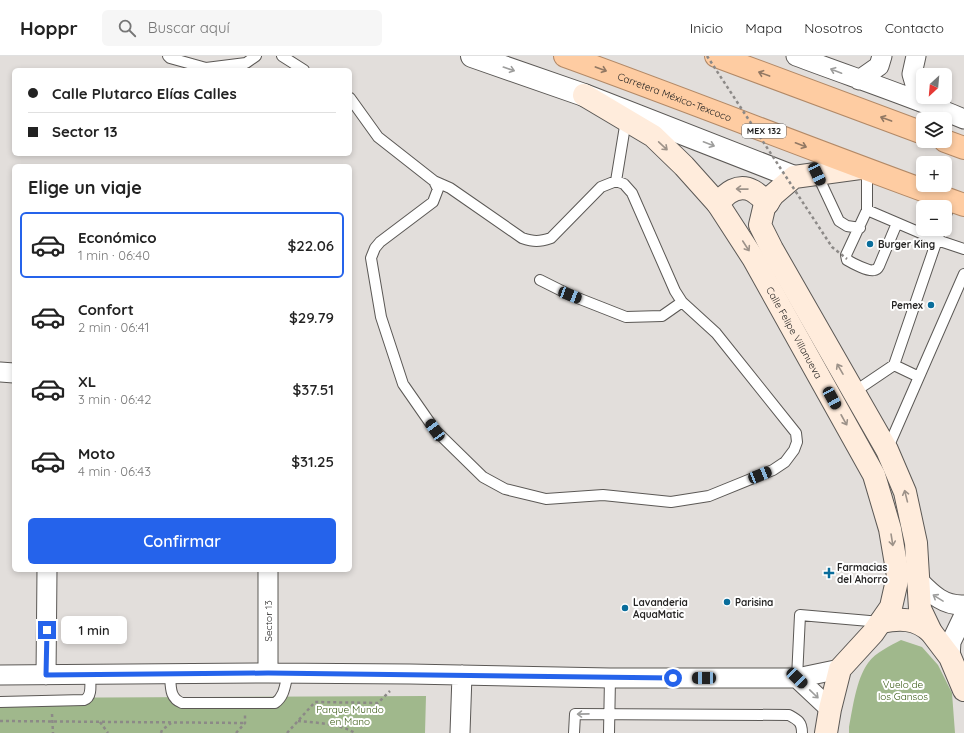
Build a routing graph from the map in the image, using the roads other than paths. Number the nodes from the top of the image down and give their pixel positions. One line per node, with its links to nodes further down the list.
1 (168, 56): 2 (lane)
2 (256, 56)
3 (282, 56): 10 (lane)
4 (472, 56): 13 (street, one-way to 13)
5 (565, 56): 22 (highway, Carretera México-Texcoco / MEX 132, one-way to 22)
6 (716, 56): 19 (highway, one-way to 6)
7 (796, 56): 11 (street, one-way to 7)
8 (882, 56): 11 (street)
9 (916, 56): 12 (street)
10 (301, 68)
11 (859, 80): 14 (street)
12 (916, 88)
13 (584, 95): 18 (main road, Calle Felipe Villanueva); 24 (street, one-way to 24)
14 (916, 100)
15 (352, 101): 26 (lane)
16 (927, 104): 17 (street)
17 (964, 119)
18 (626, 120): 25 (lane); 28 (main road, Calle Felipe Villanueva, one-way to 28)
19 (916, 130)
20 (952, 144): 21 (highway)
21 (964, 148)
22 (864, 169): 23 (main road); 29 (highway, Carretera México-Texcoco / MEX 132); 30 (lane)
23 (817, 174): 24 (main road); 32 (lane)
24 (794, 177): 27 (main road, Calle Felipe Villanueva)
25 (616, 180): 26 (lane); 38 (lane)
26 (434, 181): 38 (lane)
27 (768, 203): 28 (main road, one-way to 28); 43 (main road, Calle Felipe Villanueva, one-way to 27)
28 (718, 204): 50 (main road, Calle Felipe Villanueva, one-way to 50)
29 (953, 208)
30 (867, 210): 31 (lane); 32 (lane)
31 (897, 223): 32 (lane); 34 (lane)
32 (860, 228)
33 (938, 236): 34 (lane)
34 (937, 240): 35 (lane); 39 (lane)
35 (964, 249)
36 (964, 274): 42 (lane)
37 (540, 280): 38 (lane)
38 (682, 302)
39 (894, 366): 42 (lane); 43 (lane)
40 (0, 372): 41 (street)
41 (12, 373)
42 (919, 377): 44 (lane)
43 (854, 392): 44 (main road, Calle Felipe Villanueva)
44 (887, 450): 47 (main road, Calle Felipe Villanueva, one-way to 44)
45 (47, 572): 59 (street)
46 (268, 572): 54 (street, Sector 13)
47 (918, 580): 48 (street, one-way to 47); 51 (main road, Calle Felipe Villanueva)
48 (964, 605)
49 (964, 615): 52 (street)
50 (881, 622): 51 (main road); 53 (main road, Calle Felipe Villanueva); 62 (lane)
51 (931, 632): 52 (main road, Calle Felipe Villanueva)
52 (950, 657): 63 (main road, Calle Felipe Villanueva)
53 (840, 669): 62 (street); 65 (main road, Calle Felipe Villanueva)
54 (268, 673): 55 (street); 56 (street)
55 (288, 673): 56 (lane); 57 (street)
56 (170, 674): 60 (street)
57 (462, 674): 61 (street); 67 (street)
58 (0, 675): 59 (street)
59 (46, 675): 60 (street)
60 (90, 675): 64 (lane)
61 (610, 678): 62 (street); 66 (lane)
62 (797, 678): 65 (street, one-way to 65)
63 (964, 690)
64 (0, 702)
65 (830, 709): 71 (main road, Calle Felipe Villanueva)
66 (610, 714): 68 (lane, one-way to 68); 69 (lane); 70 (lane)
67 (460, 733)
68 (574, 733)
69 (610, 733)
70 (802, 733)
71 (826, 733)

